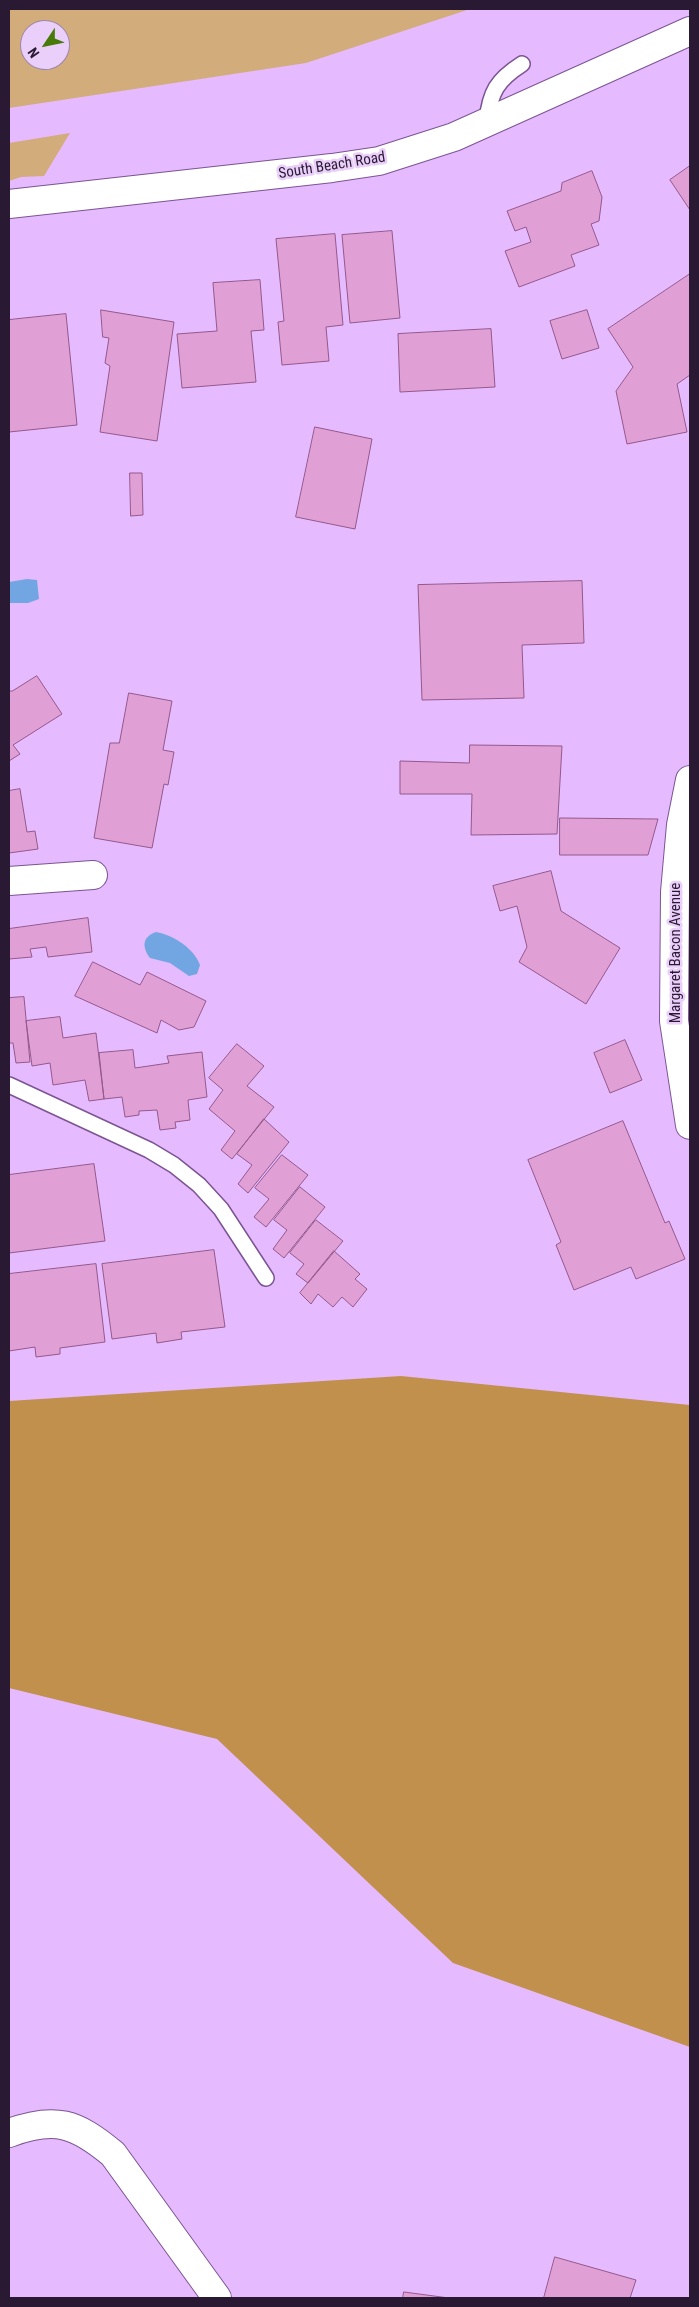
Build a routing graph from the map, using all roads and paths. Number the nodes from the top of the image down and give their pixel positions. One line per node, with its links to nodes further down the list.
1 (690, 30): 3 (street, South Beach Road)
2 (522, 64): 3 (lane)
3 (487, 121): 4 (street, South Beach Road)
4 (9, 204)
5 (690, 780): 8 (street, Margaret Bacon Avenue)
6 (93, 875): 7 (street)
7 (9, 881)
8 (682, 961): 9 (street, Margaret Bacon Avenue)
9 (682, 1021): 11 (street, Margaret Bacon Avenue)
10 (9, 1085): 12 (lane)
11 (690, 1125)
12 (266, 1278)
13 (9, 2133): 14 (street)
14 (217, 2298)

